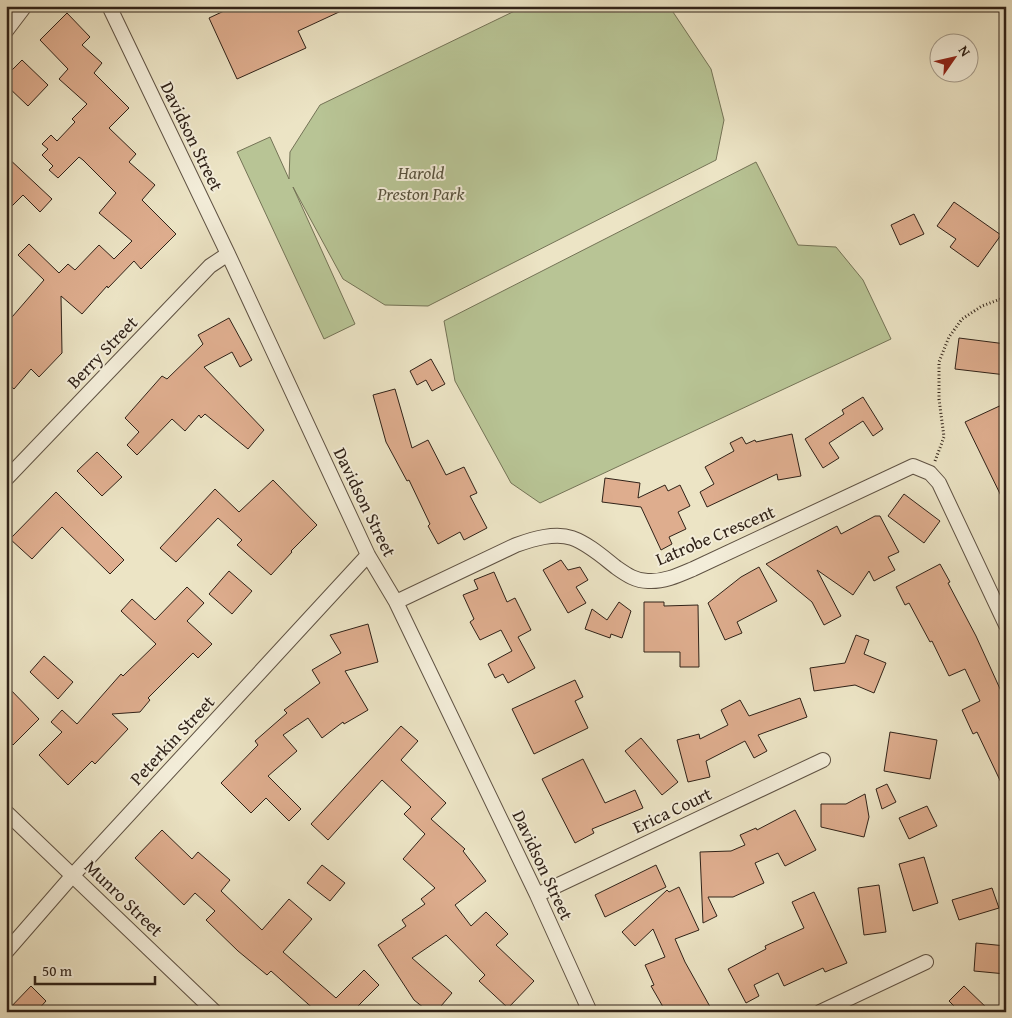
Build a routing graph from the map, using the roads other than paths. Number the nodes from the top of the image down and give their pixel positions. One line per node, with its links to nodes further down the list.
1 (25, 6): 3 (street)
2 (109, 6): 4 (street, Davidson Street)
3 (6, 31)
4 (228, 254): 5 (street, Berry Street); 6 (street, Davidson Street)
5 (6, 479)
6 (368, 555): 7 (street, Davidson Street); 11 (street, Peterkin Street)
7 (396, 602): 8 (street, Latrobe Crescent); 12 (street, Davidson Street)
8 (1006, 624)
9 (823, 760): 12 (street, Erica Court)
10 (6, 812): 11 (street, Munro Street)
11 (73, 875): 13 (street, Peterkin Street); 15 (street, Munro Street)
12 (537, 895): 16 (street, Davidson Street)
13 (6, 952)
14 (926, 962): 17 (street)
15 (215, 1012)
16 (590, 1012)
17 (820, 1012)

